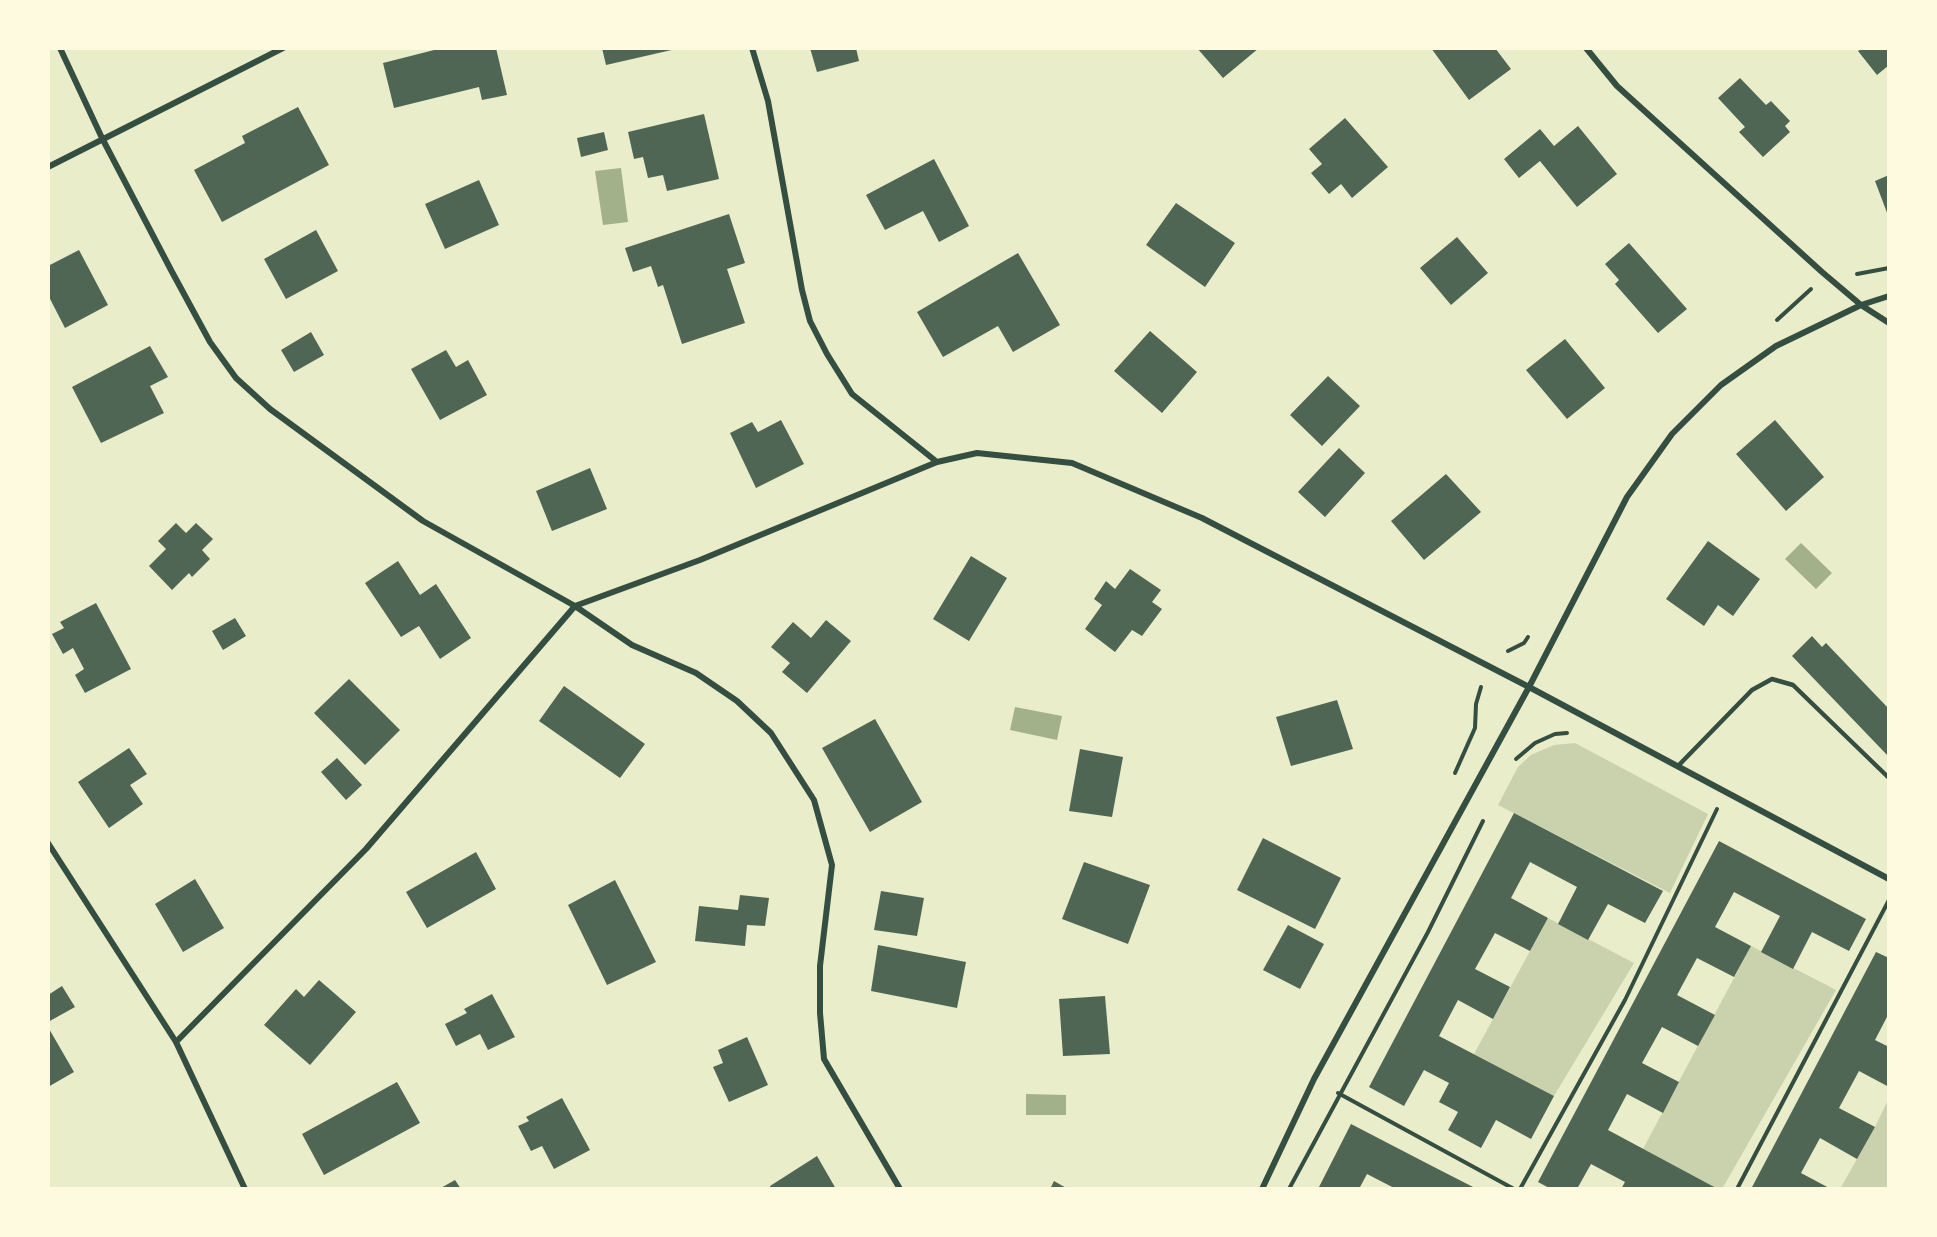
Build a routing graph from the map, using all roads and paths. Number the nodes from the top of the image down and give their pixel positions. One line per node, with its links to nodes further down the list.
1 (60, 48): 5 (street)
2 (283, 48): 5 (street)
3 (752, 48): 10 (street)
4 (1586, 48): 8 (street)
5 (102, 138): 6 (street); 11 (street)
6 (48, 167)
7 (1889, 296): 8 (street)
8 (1861, 305): 9 (street); 12 (street)
9 (1889, 323)
10 (938, 462): 11 (street); 12 (street)
11 (575, 606): 26 (street); 30 (street)
12 (1529, 687): 15 (street); 27 (street)
13 (1574, 735): 14 (path)
14 (1511, 766)
15 (1678, 766): 16 (lane); 17 (street)
16 (1889, 778)
17 (1723, 790): 19 (path); 23 (street)
18 (1707, 804): 19 (path)
19 (1717, 809): 21 (path); 34 (path)
20 (1486, 814): 28 (path)
21 (1727, 814)
22 (48, 843): 26 (street)
23 (1889, 879)
24 (1878, 896): 25 (path)
25 (1889, 901): 35 (path)
26 (176, 1042): 29 (street)
27 (1314, 1079): 28 (path); 31 (street)
28 (1339, 1093): 32 (path); 33 (path)
29 (245, 1189)
30 (900, 1189)
31 (1262, 1189)
32 (1289, 1189)
33 (1514, 1189)
34 (1520, 1189)
35 (1737, 1189)

